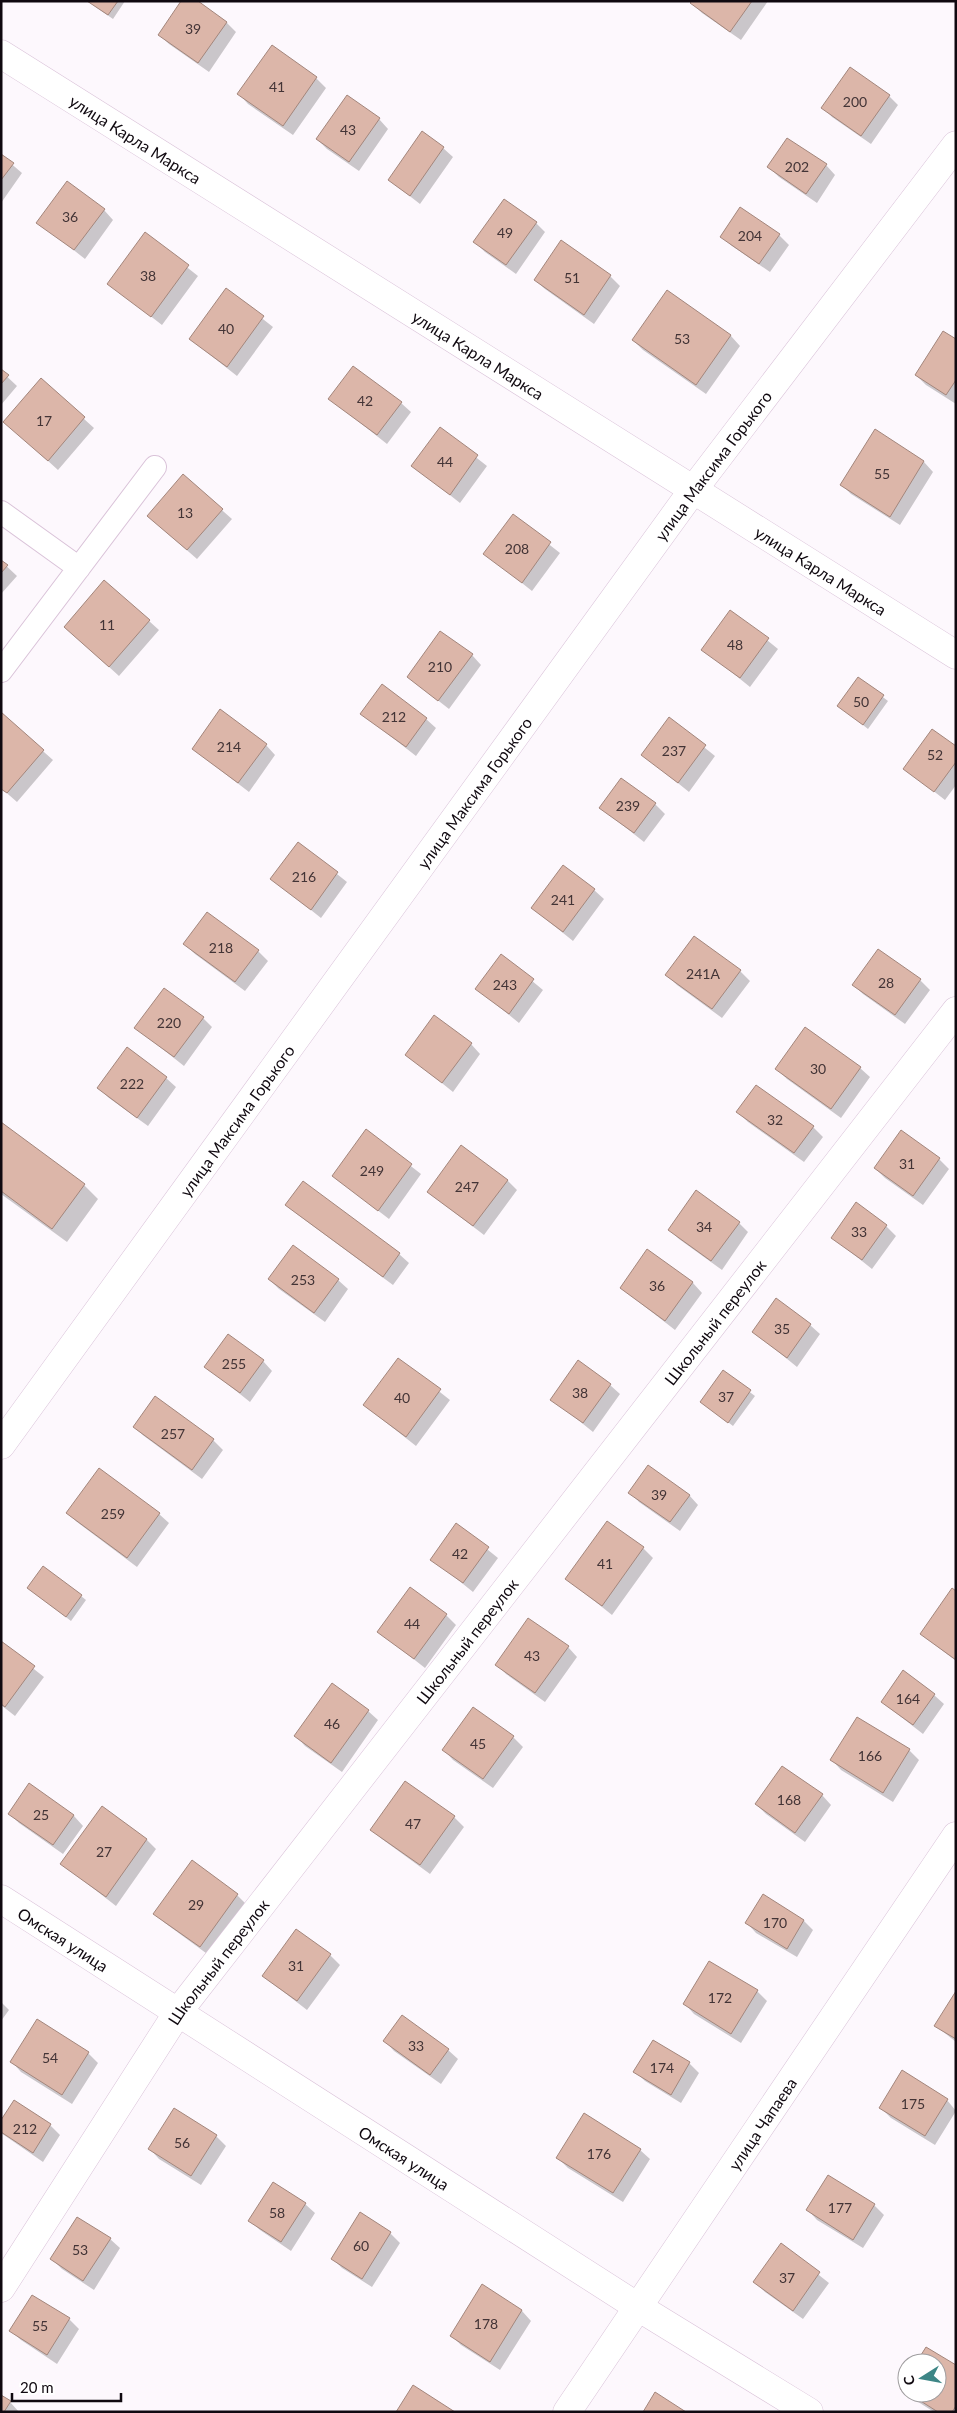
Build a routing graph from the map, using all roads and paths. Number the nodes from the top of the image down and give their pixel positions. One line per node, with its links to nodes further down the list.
1 (1, 54): 4 (street, улица Карла Маркса)
2 (956, 146): 4 (street, улица Максима Горького)
3 (155, 467): 6 (lane)
4 (693, 490): 7 (street, улица Карла Маркса); 10 (street, улица Максима Горького)
5 (1, 512): 6 (lane)
6 (79, 568): 8 (lane)
7 (956, 655)
8 (1, 671)
9 (956, 1011): 13 (street, Школьный переулок)
10 (1, 1445)
11 (956, 1836): 15 (street, улица Чапаева)
12 (1, 1900): 13 (street, Омская улица)
13 (178, 2012): 14 (street, Школьный переулок); 15 (street, Омская улица)
14 (1, 2288)
15 (638, 2307): 16 (street, улица Чапаева); 17 (street, Омская улица)
16 (567, 2412)
17 (809, 2412)

